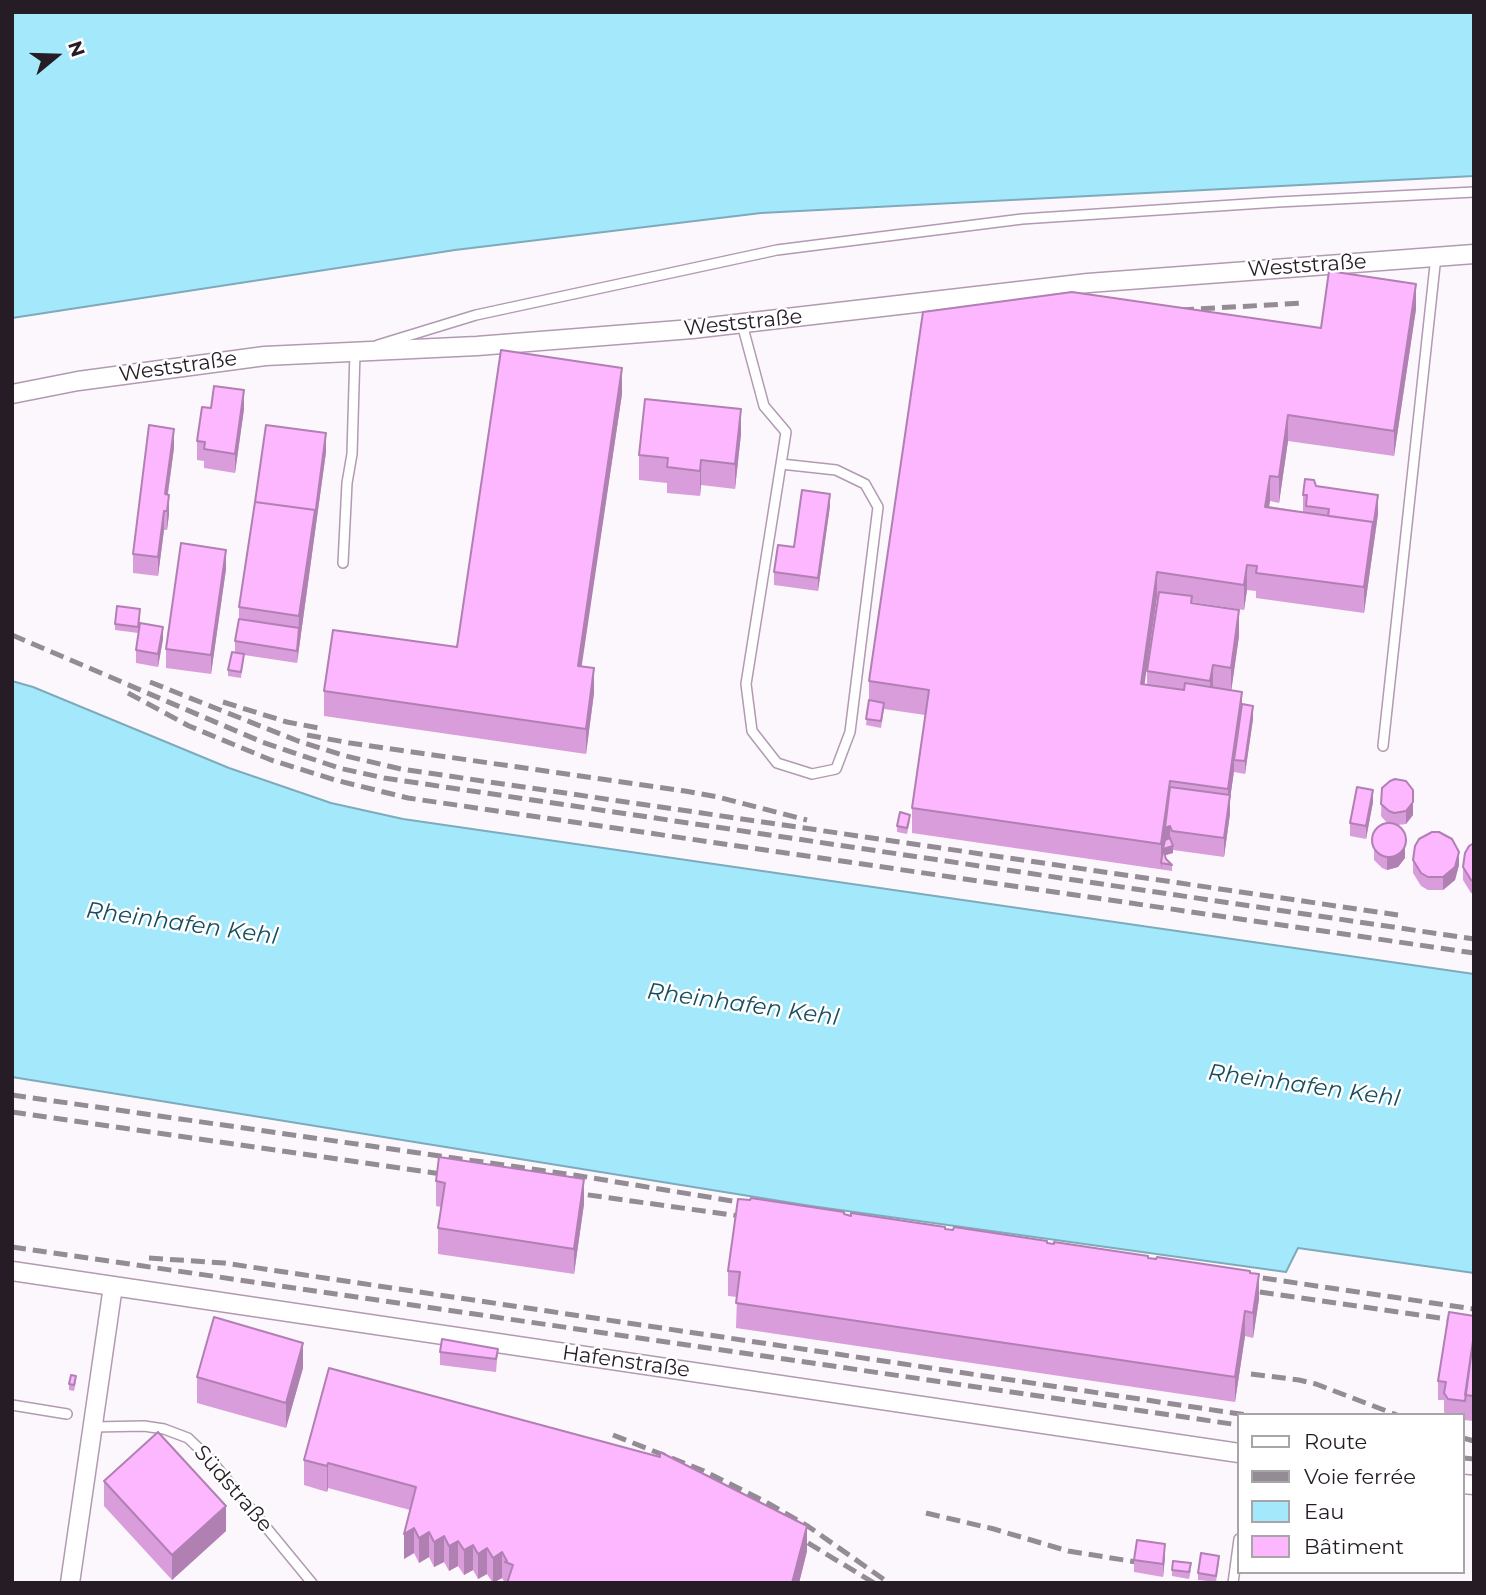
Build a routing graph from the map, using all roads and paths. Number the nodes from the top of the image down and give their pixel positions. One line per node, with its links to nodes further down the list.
1 (1474, 192): 5 (lane)
2 (1474, 254): 3 (street, Weststraße)
3 (1436, 256): 4 (street, Weststraße); 9 (lane)
4 (742, 324): 5 (street, Weststraße); 7 (lane)
5 (355, 352): 6 (street, Weststraße); 8 (lane)
6 (12, 394)
7 (781, 464): 7 (lane)
8 (343, 563)
9 (1383, 746)
10 (12, 1271): 11 (street, Hafenstraße)
11 (113, 1286): 14 (street); 15 (street, Hafenstraße)
12 (12, 1405): 13 (lane)
13 (67, 1414)
14 (93, 1427): 17 (street); 18 (lane, Südstraße)
15 (1238, 1453)
16 (1238, 1546): 19 (lane)
17 (70, 1583)
18 (312, 1583)
19 (1233, 1583)

